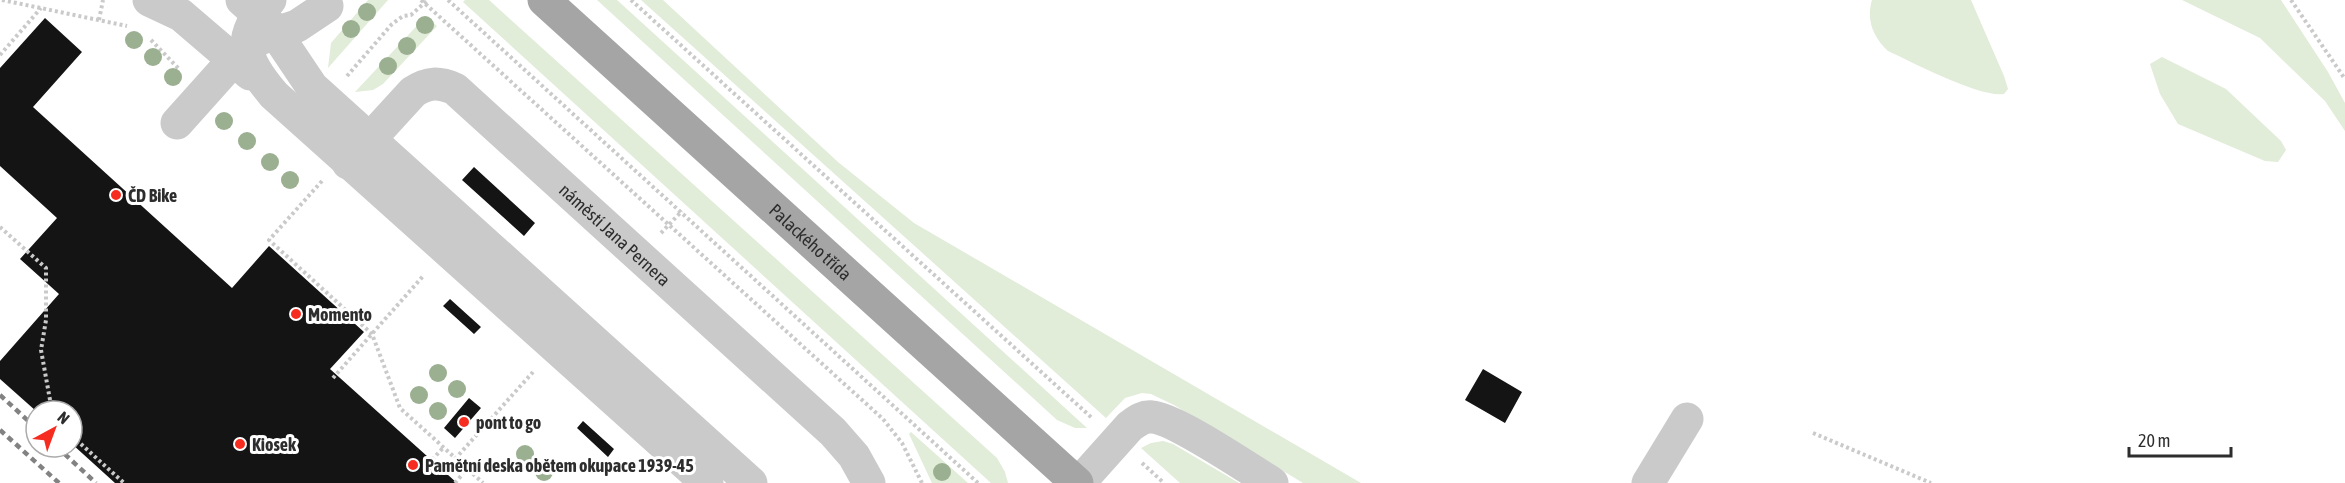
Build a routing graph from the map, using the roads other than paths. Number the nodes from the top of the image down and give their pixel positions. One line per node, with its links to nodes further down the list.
1 (149, 0): 4 (lane)
2 (544, 0): 9 (main road, Palackého třída)
3 (325, 9): 4 (lane); 5 (lane)
4 (260, 36): 5 (lane); 6 (lane); 7 (lane)
5 (314, 89): 7 (lane)
6 (177, 123)
7 (347, 161): 10 (lane); 11 (lane); 12 (lane, náměstí Jana Pernera)
8 (1687, 419): 14 (lane)
9 (1066, 480): 13 (lane)
10 (707, 483)
11 (751, 483)
12 (869, 483)
13 (1272, 483)
14 (1648, 483)

